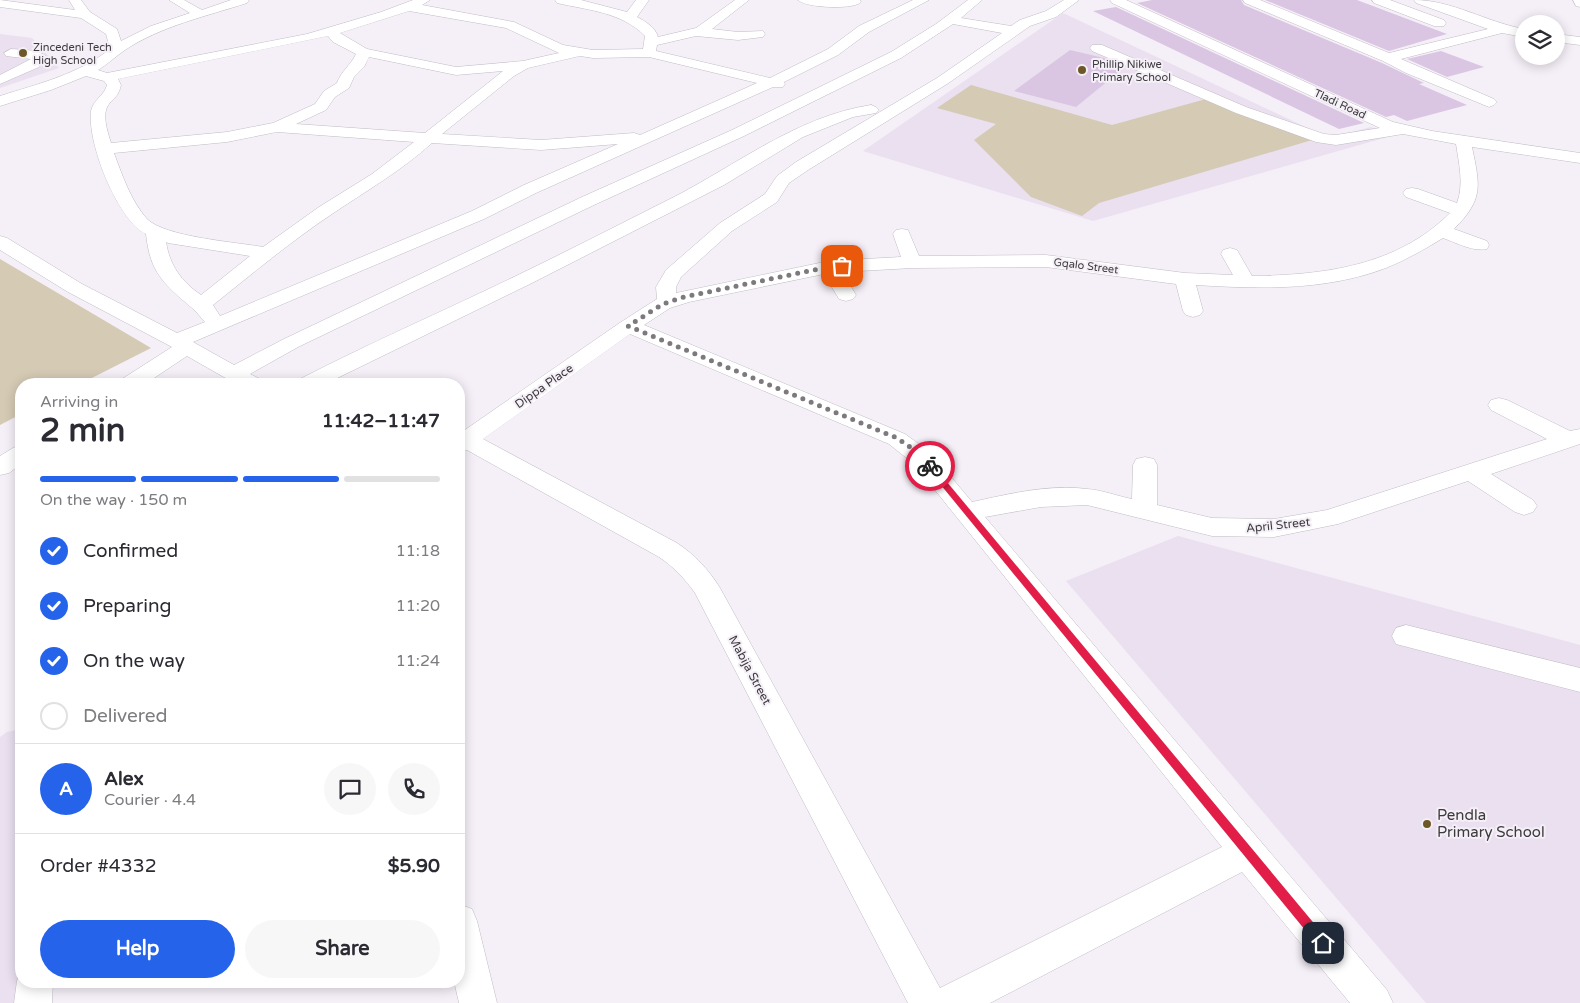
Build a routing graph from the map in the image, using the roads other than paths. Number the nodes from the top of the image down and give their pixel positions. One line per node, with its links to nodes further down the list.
1 (75, 0): 21 (street)
2 (175, 0): 20 (street)
3 (243, 0): 20 (street)
4 (425, 0): 18 (street)
5 (561, 0): 23 (street)
6 (643, 0): 23 (street)
7 (743, 0): 27 (street)
8 (804, 0): 16 (street)
9 (923, 0): 45 (street)
10 (976, 0): 24 (street)
11 (1073, 0): 28 (street)
12 (1116, 0): 51 (street, Tladi Road)
13 (1249, 0): 40 (street)
14 (1378, 0): 22 (street)
15 (1420, 0): 19 (street)
16 (855, 2)
17 (0, 3): 21 (street)
18 (409, 7): 30 (street); 39 (street)
19 (1447, 9): 22 (street); 26 (street)
20 (200, 14): 34 (street)
21 (86, 15): 34 (street)
22 (1420, 16): 25 (street)
23 (629, 18): 35 (street)
24 (950, 20): 28 (street); 46 (street)
25 (1450, 27)
26 (1502, 29): 29 (street); 40 (street)
27 (701, 31): 31 (street); 35 (street)
28 (1015, 31): 49 (street)
29 (1515, 31)
30 (332, 33): 43 (street); 50 (street)
31 (758, 34)
32 (1565, 39): 33 (street)
33 (1580, 40)
34 (118, 48): 42 (street)
35 (650, 48): 39 (street); 45 (street)
36 (1097, 48): 51 (street)
37 (369, 52): 41 (street)
38 (10, 53): 44 (street)
39 (582, 53): 41 (street)
40 (1388, 58): 48 (street)
41 (523, 65): 52 (street)
42 (85, 71): 43 (street); 47 (street)
43 (107, 77): 55 (street)
44 (0, 80)
45 (772, 82): 46 (street); 53 (street)
46 (816, 94): 49 (street); 56 (street)
47 (0, 101)
48 (1489, 102)
49 (878, 112): 58 (street); 59 (street)
50 (277, 128): 52 (street); 55 (street)
51 (1402, 130): 54 (street, Tladi Road)
52 (428, 138): 53 (street); 67 (street)
53 (646, 138): 56 (street); 77 (street)
54 (1464, 140): 57 (street, Tladi Road); 61 (street)
55 (104, 149): 63 (street)
56 (696, 153): 58 (street); 80 (street)
57 (1580, 158)
58 (723, 165): 59 (street); 83 (street)
59 (766, 182): 74 (street)
60 (1412, 193): 61 (street)
61 (1462, 212): 62 (street, Gqalo Street)
62 (1442, 231): 66 (street); 72 (street, Gqalo Street)
63 (154, 232): 67 (street); 75 (street)
64 (902, 234): 69 (street)
65 (0, 242): 79 (street)
66 (1480, 245)
67 (266, 253): 75 (street)
68 (1230, 254): 72 (street)
69 (912, 262): 70 (street, Gqalo Street); 71 (street, Gqalo Street)
70 (828, 267): 73 (street); 74 (street, Gqalo Street)
71 (1185, 279): 72 (street, Gqalo Street); 76 (street)
72 (1246, 282)
73 (846, 295)
74 (667, 302): 78 (street, Gqalo Street)
75 (202, 304): 77 (street)
76 (1193, 311)
77 (215, 325): 79 (street)
78 (628, 326): 86 (street, Dippa Place); 94 (street)
79 (181, 344): 80 (street); 81 (street)
80 (235, 373): 82 (street)
81 (138, 378)
82 (243, 378)
83 (320, 378)
84 (1500, 404): 85 (street)
85 (1573, 437): 91 (street, April Street)
86 (465, 441)
87 (465, 445): 102 (street, Mabija Street)
88 (15, 457): 90 (street)
89 (1145, 465): 93 (street)
90 (0, 467)
91 (1471, 472): 92 (street); 93 (street, April Street)
92 (1524, 506)
93 (1144, 510): 94 (street, April Street)
94 (967, 512): 97 (street)
95 (1406, 636): 96 (street)
96 (1580, 680)
97 (1247, 852): 103 (street); 104 (street)
98 (465, 947): 101 (street)
99 (34, 988): 100 (street)
100 (33, 1003)
101 (478, 1003)
102 (928, 1003)
103 (952, 1003)
104 (1374, 1003)

